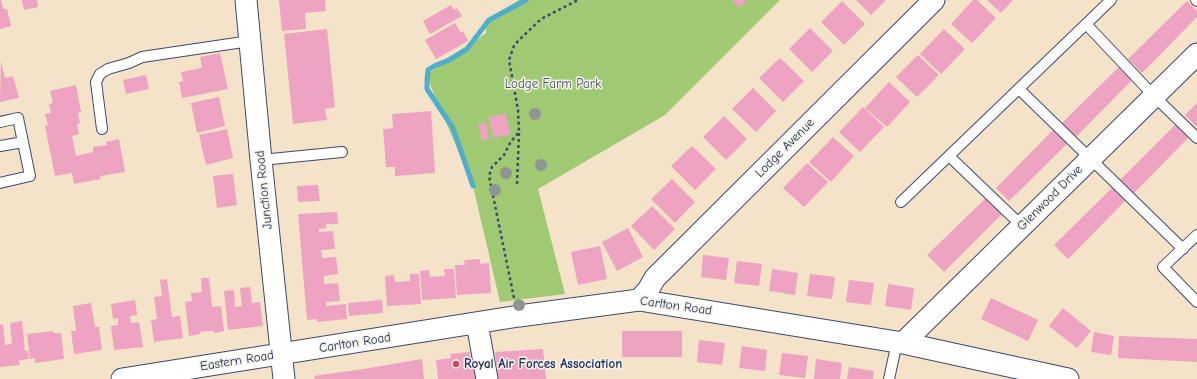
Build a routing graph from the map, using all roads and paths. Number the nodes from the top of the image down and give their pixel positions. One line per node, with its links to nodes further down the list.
1 (246, 0): 6 (street, Junction Road)
2 (578, 0): 12 (path)
3 (934, 0): 27 (street, Lodge Avenue)
4 (1111, 0): 5 (lane)
5 (1086, 24): 8 (lane); 9 (lane)
6 (250, 41): 11 (lane); 19 (street, Junction Road)
7 (1197, 54): 9 (street, Glenwood Drive)
8 (1019, 89): 17 (lane); 18 (lane)
9 (1154, 96): 13 (lane); 18 (street, Glenwood Drive)
10 (0, 122): 14 (lane)
11 (102, 129)
12 (519, 132): 21 (path); 26 (path)
13 (1197, 138)
14 (23, 142): 15 (lane); 20 (lane)
15 (0, 146)
16 (342, 152): 19 (lane)
17 (949, 156): 22 (lane); 23 (lane)
18 (1090, 159): 23 (street, Glenwood Drive); 25 (lane)
19 (261, 160): 31 (street, Junction Road)
20 (0, 183)
21 (517, 184)
22 (901, 202)
23 (1022, 226): 30 (street, Glenwood Drive)
24 (1197, 235): 25 (lane)
25 (1182, 249): 28 (lane)
26 (514, 300)
27 (639, 300): 29 (street, Carlton Road); 30 (street, Carlton Road)
28 (1197, 302)
29 (477, 323): 31 (street, Carlton Road); 34 (street)
30 (900, 342): 35 (lane); 36 (street, Carlton Road)
31 (281, 354): 32 (street, Eastern Road); 33 (street, Junction Road)
32 (122, 379)
33 (284, 379)
34 (487, 379)
35 (889, 379)
36 (1063, 379)

